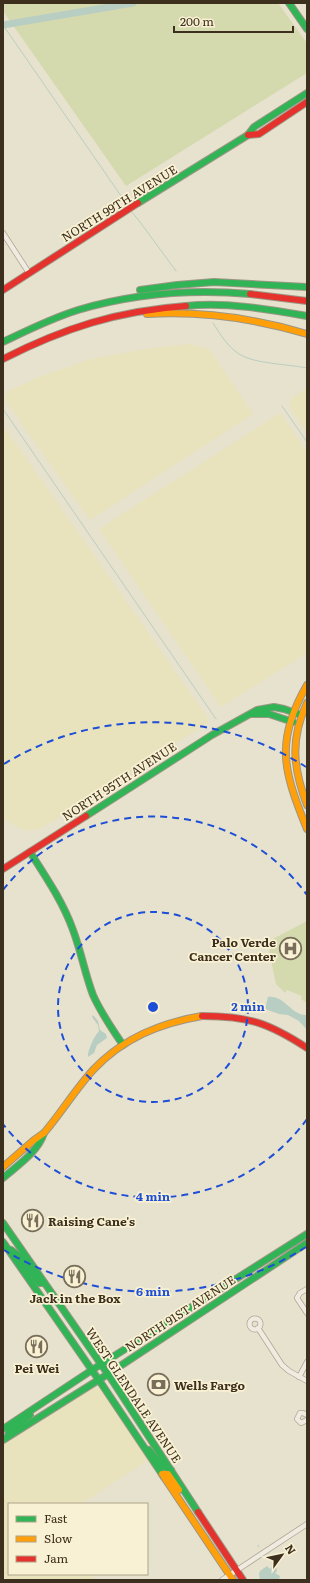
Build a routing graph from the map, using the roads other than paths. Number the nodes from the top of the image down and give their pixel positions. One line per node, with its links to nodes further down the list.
1 (289, 3): 2 (main road)
2 (307, 29)
3 (307, 93): 5 (main road, NORTH 99TH AVENUE)
4 (307, 102): 5 (main road, NORTH 99TH AVENUE)
5 (248, 135): 7 (main road, NORTH 99TH AVENUE)
6 (3, 233): 7 (street)
7 (29, 273): 9 (main road, NORTH 99TH AVENUE)
8 (307, 287): 14 (main road)
9 (3, 290)
10 (307, 301): 14 (main road)
11 (307, 316): 12 (main road)
12 (99, 319): 13 (main road); 16 (main road)
13 (307, 334)
14 (15, 335): 15 (main road)
15 (3, 342)
16 (3, 359)
17 (307, 684): 19 (main road)
18 (307, 703): 21 (main road)
19 (293, 712): 20 (main road, NORTH 95TH AVENUE); 21 (main road, NORTH 95TH AVENUE); 22 (main road)
20 (248, 714): 22 (main road); 26 (main road, NORTH 95TH AVENUE)
21 (301, 715): 23 (main road)
22 (290, 720): 23 (main road); 25 (main road)
23 (298, 723): 24 (main road)
24 (307, 806)
25 (307, 829)
26 (30, 852): 27 (main road, NORTH 95TH AVENUE); 28 (main road)
27 (3, 869)
28 (123, 1045): 29 (main road); 30 (main road)
29 (307, 1048)
30 (44, 1133): 31 (main road); 32 (main road)
31 (3, 1167)
32 (3, 1178)
33 (3, 1223): 38 (main road, WEST GLENDALE AVENUE)
34 (307, 1234): 40 (main road, NORTH 91ST AVENUE)
35 (3, 1242): 37 (main road, WEST GLENDALE AVENUE)
36 (307, 1243): 41 (main road, NORTH 91ST AVENUE)
37 (7, 1248): 38 (main road); 46 (main road, WEST GLENDALE AVENUE)
38 (44, 1283): 45 (main road, WEST GLENDALE AVENUE)
39 (307, 1289): 42 (street)
40 (198, 1303): 41 (main road); 45 (main road, NORTH 91ST AVENUE)
41 (203, 1311): 47 (main road, NORTH 91ST AVENUE)
42 (307, 1314)
43 (258, 1328): 48 (street)
44 (307, 1362): 48 (street)
45 (101, 1364): 46 (main road, NORTH 91ST AVENUE); 47 (main road, WEST GLENDALE AVENUE)
46 (92, 1370): 49 (main road, WEST GLENDALE AVENUE); 51 (main road, NORTH 91ST AVENUE)
47 (108, 1374): 49 (main road, NORTH 91ST AVENUE); 57 (main road, WEST GLENDALE AVENUE)
48 (299, 1377): 50 (street)
49 (98, 1380): 55 (main road, NORTH 91ST AVENUE); 56 (main road, WEST GLENDALE AVENUE)
50 (307, 1381)
51 (38, 1406): 54 (main road, NORTH 91ST AVENUE); 55 (main road)
52 (307, 1415): 53 (street)
53 (307, 1420)
54 (3, 1429)
55 (6, 1438)
56 (142, 1445): 57 (main road); 58 (main road, WEST GLENDALE AVENUE)
57 (171, 1470): 59 (main road, WEST GLENDALE AVENUE)
58 (162, 1474): 59 (main road); 62 (main road, WEST GLENDALE AVENUE)
59 (192, 1502): 61 (main road, WEST GLENDALE AVENUE)
60 (307, 1524): 61 (street)
61 (237, 1570): 62 (street); 64 (main road, WEST GLENDALE AVENUE)
62 (231, 1578): 63 (street)
63 (222, 1580)
64 (243, 1580)

